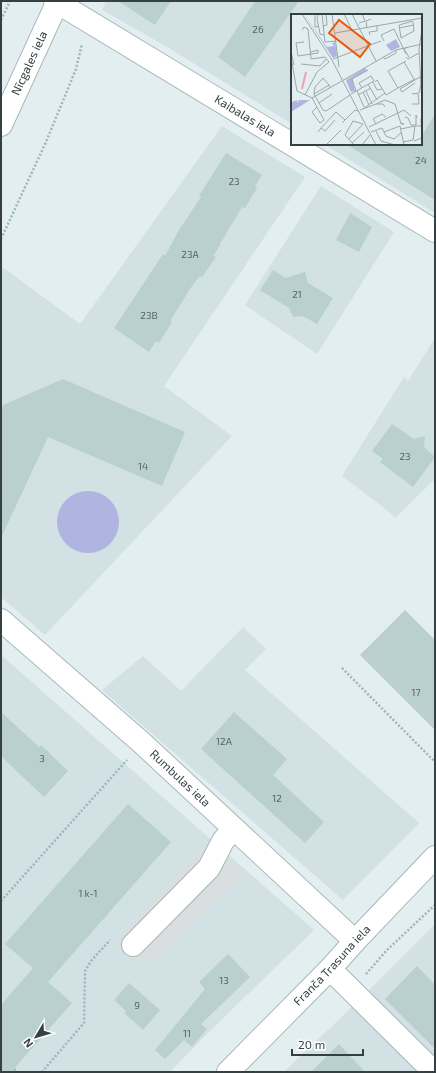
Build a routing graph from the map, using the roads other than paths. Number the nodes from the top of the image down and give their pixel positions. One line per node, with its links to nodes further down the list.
1 (57, 1): 2 (street, Nīcgales iela); 3 (street, Kaibalas iela)
2 (1, 125)
3 (291, 144)
4 (293, 145): 5 (street, Kaibalas iela)
5 (435, 231)
6 (3, 626): 7 (street, Rumbulas iela)
7 (234, 829): 9 (street, Rumbulas iela); 10 (street)
8 (435, 857): 9 (street, Franča Trasuna iela)
9 (355, 941): 11 (street, Franča Trasuna iela)
10 (133, 945)
11 (330, 969): 12 (street, Franča Trasuna iela); 13 (street)
12 (228, 1072)
13 (434, 1072)

